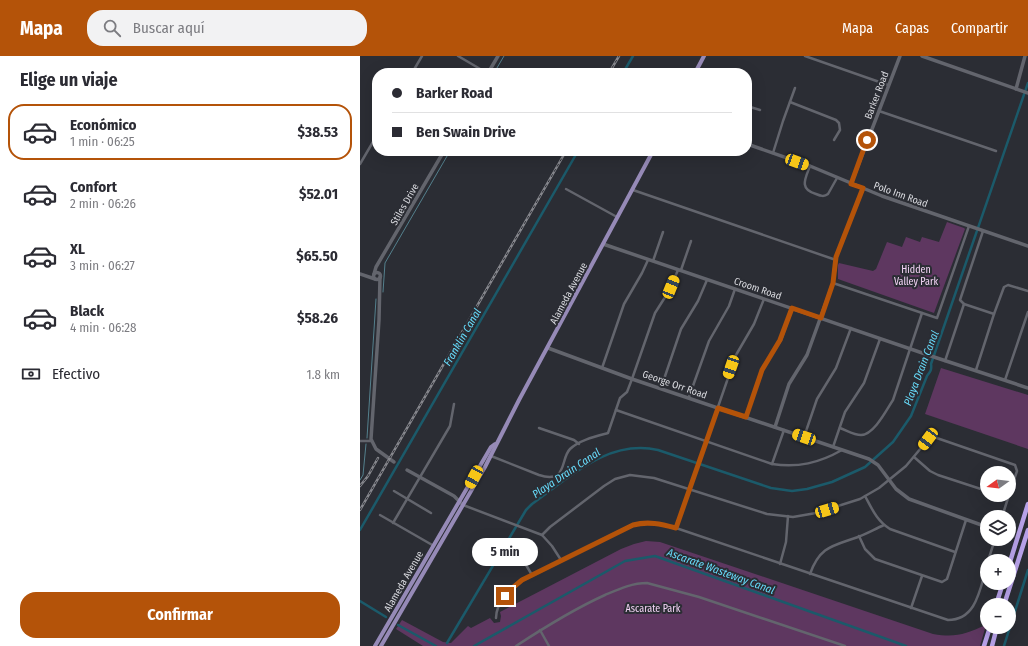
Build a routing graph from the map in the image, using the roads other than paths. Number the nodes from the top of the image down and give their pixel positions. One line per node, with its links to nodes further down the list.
1 (422, 56): 9 (street)
2 (458, 56): 10 (street)
3 (498, 56): 11 (street)
4 (704, 56): 12 (main road)
5 (804, 56): 13 (street)
6 (900, 56): 13 (street, Barker Road)
7 (922, 56): 15 (street)
8 (1025, 56): 15 (street)
9 (415, 68)
10 (479, 68)
11 (491, 68)
12 (698, 68)
13 (888, 85): 20 (street, Barker Road)
14 (795, 88): 17 (street)
15 (1016, 89): 16 (street)
16 (1028, 93)
17 (790, 102): 21 (street); 25 (street)
18 (752, 108): 19 (street)
19 (760, 110)
20 (879, 110): 24 (street); 31 (street, Barker Road)
21 (834, 140)
22 (372, 143): 28 (street)
23 (752, 146): 25 (street, Polo Inn Road)
24 (996, 151)
25 (773, 153): 29 (street, Polo Inn Road)
26 (441, 156): 45 (street, Stiles Drive)
27 (650, 156): 34 (main road, Alameda Avenue)
28 (360, 164)
29 (810, 166): 30 (street, Polo Inn Road); 30 (street)
30 (836, 178): 31 (street, Polo Inn Road)
31 (851, 184): 32 (street, Polo Inn Road)
32 (863, 188): 36 (street, Polo Inn Road); 43 (street)
33 (566, 189): 35 (street)
34 (633, 190): 35 (main road, Alameda Avenue); 43 (street)
35 (618, 217): 40 (main road, Alameda Avenue)
36 (969, 226): 37 (street, Polo Inn Road); 59 (street)
37 (982, 231): 41 (street, Polo Inn Road); 56 (street)
38 (663, 232): 44 (street)
39 (691, 241): 46 (street)
40 (603, 244): 42 (street, Croom Road); 64 (main road, Alameda Avenue)
41 (1028, 246)
42 (648, 260): 44 (street, Croom Road); 67 (street)
43 (836, 260): 51 (street)
44 (653, 261): 46 (street, Croom Road)
45 (379, 265): 48 (street); 49 (street, Stiles Drive)
46 (680, 270): 50 (street, Croom Road); 69 (street)
47 (360, 274): 49 (street)
48 (380, 276): 49 (street); 49 (street); 52 (street)
49 (375, 277): 52 (street)
50 (707, 280): 53 (street, Croom Road); 71 (street)
51 (833, 283): 59 (street); 61 (street)
52 (380, 284): 84 (street)
53 (735, 289): 55 (street, Croom Road); 73 (street)
54 (1028, 292): 60 (street)
55 (764, 299): 57 (street, Croom Road); 75 (street)
56 (964, 304): 60 (street); 66 (street)
57 (792, 308): 61 (street, Croom Road); 77 (street)
58 (1028, 312): 70 (street)
59 (922, 313): 65 (street)
60 (994, 314): 68 (street)
61 (821, 318): 62 (street, Croom Road); 78 (street)
62 (851, 328): 63 (street, Croom Road); 82 (street)
63 (880, 338): 65 (street, Croom Road); 80 (street)
64 (548, 348): 67 (street, George Orr Road); 86 (main road, Alameda Avenue)
65 (910, 349): 66 (street, Croom Road); 80 (street)
66 (945, 361): 68 (street, Croom Road)
67 (602, 368): 69 (street, George Orr Road)
68 (976, 370): 70 (street, Croom Road)
69 (632, 379): 71 (street, George Orr Road); 76 (street)
70 (1005, 380): 72 (street, Croom Road)
71 (661, 388): 73 (street, George Orr Road)
72 (1028, 388)
73 (689, 397): 75 (street, George Orr Road)
74 (454, 404): 96 (street)
75 (718, 408): 77 (street, George Orr Road); 85 (street)
76 (616, 410): 85 (street); 87 (street)
77 (746, 417): 78 (street, George Orr Road)
78 (775, 427): 81 (street, George Orr Road)
79 (539, 428): 87 (street)
80 (840, 428): 88 (street)
81 (784, 430): 82 (street, George Orr Road); 93 (street)
82 (804, 437): 88 (street, George Orr Road)
83 (360, 441): 84 (street)
84 (371, 441): 92 (street)
85 (706, 442): 93 (street); 98 (street)
86 (496, 443): 90 (main road, Alameda Avenue); 103 (main road, Alameda Avenue)
87 (579, 444): 90 (street)
88 (833, 447): 89 (street, George Orr Road)
89 (842, 450): 93 (street); 97 (street, George Orr Road)
90 (491, 456): 103 (main road, Alameda Avenue)
91 (914, 458): 94 (street); 97 (street); 99 (street)
92 (394, 462)
93 (772, 464)
94 (1015, 466)
95 (408, 470): 96 (street)
96 (421, 477): 102 (street); 103 (street)
97 (889, 480): 101 (street); 108 (street, George Orr Road)
98 (690, 489): 107 (street); 112 (street); 114 (street)
99 (980, 489)
100 (394, 492): 102 (street)
101 (865, 496): 107 (street); 110 (street)
102 (407, 499): 105 (street); 109 (street)
103 (461, 503): 114 (street); 116 (main road, Alameda Avenue); 117 (main road, Alameda Avenue)
104 (1028, 504): 119 (highway)
105 (431, 513)
106 (380, 515): 109 (street)
107 (788, 516): 121 (street)
108 (966, 520): 111 (street, George Orr Road); 118 (street)
109 (393, 522): 116 (street)
110 (884, 525): 115 (street); 118 (street)
111 (980, 525)
112 (676, 528): 120 (street); 121 (street)
113 (1028, 530): 127 (highway)
114 (542, 536): 120 (street)
115 (859, 536): 123 (street); 125 (street)
116 (433, 546): 117 (street); 133 (main road, Alameda Avenue)
117 (438, 548): 134 (main road, Alameda Avenue)
118 (955, 552): 125 (street)
119 (1012, 554)
120 (561, 560): 124 (street)
121 (780, 564): 123 (street)
122 (526, 565): 124 (street)
123 (810, 574): 128 (street)
124 (532, 575): 129 (street)
125 (922, 576): 128 (street)
126 (980, 588): 128 (street)
127 (1006, 598)
128 (911, 608)
129 (496, 618)
130 (540, 630): 135 (street); 136 (street); 137 (street)
131 (988, 634): 138 (highway)
132 (996, 634): 139 (highway)
133 (375, 646)
134 (380, 646)
135 (516, 646)
136 (549, 646)
137 (845, 646)
138 (984, 646)
139 (992, 646)

